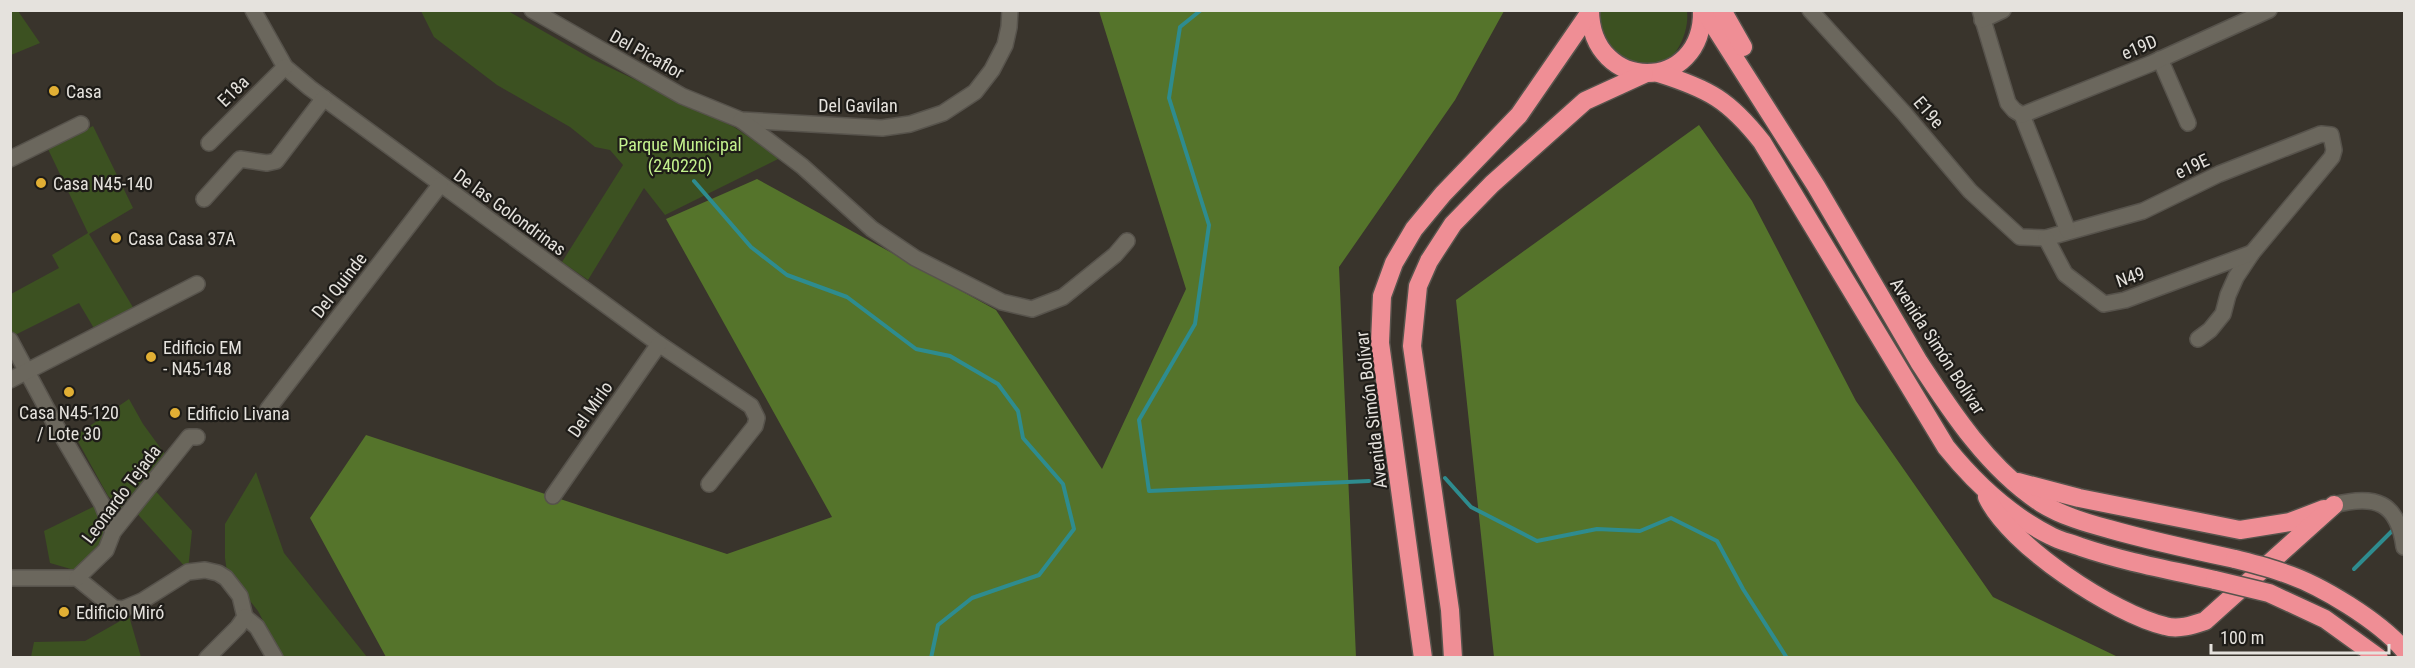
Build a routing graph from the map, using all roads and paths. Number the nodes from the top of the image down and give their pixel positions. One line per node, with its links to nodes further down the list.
1 (253, 10): 14 (street, De las Golondrinas)
2 (531, 10): 16 (street, Del Picaflor)
3 (1002, 10): 12 (street)
4 (1010, 10): 12 (street, Del Gavilan)
5 (1703, 10): 15 (highway); 25 (highway, Avenida Simón Bolívar)
6 (1722, 10): 25 (highway)
7 (1810, 10): 28 (street, E19e)
8 (2003, 10): 11 (street)
9 (2269, 10): 13 (street, e19D)
10 (1590, 11): 15 (highway); 54 (highway, Avenida Simón Bolívar)
11 (1981, 15): 18 (street)
12 (1009, 27): 19 (street, Del Gavilan)
13 (2160, 59): 18 (street, e19D); 20 (street)
14 (285, 67): 17 (street, De las Golondrinas); 22 (street, E18a)
15 (1651, 74): 42 (highway); 55 (highway)
16 (682, 96): 19 (street, Del Gavilan)
17 (324, 98): 24 (street, De las Golondrinas); 26 (street)
18 (2022, 115): 27 (street)
19 (741, 120): 30 (street)
20 (2188, 123)
21 (81, 124): 23 (street)
22 (209, 143)
23 (10, 159)
24 (440, 185): 35 (street, De las Golondrinas); 38 (street, Del Quinde)
25 (1816, 186): 40 (highway, Avenida Simón Bolívar)
26 (204, 199)
27 (2068, 231): 29 (street, e19E); 31 (street, e19E)
28 (2020, 237): 29 (street, e19E)
29 (2046, 238): 31 (street, N49)
30 (1127, 241)
31 (2252, 253): 33 (street)
32 (197, 284): 36 (street)
33 (2198, 339)
34 (10, 340): 36 (street)
35 (659, 344): 41 (street, De las Golondrinas); 43 (street, Del Mirlo)
36 (27, 371): 37 (street); 45 (street)
37 (10, 380)
38 (268, 409)
39 (197, 437): 45 (street, Leonardo Tejada)
40 (2014, 481): 44 (highway); 51 (highway, Avenida Simón Bolívar, bridge)
41 (709, 484)
42 (1982, 487): 44 (highway); 56 (highway, bridge)
43 (553, 496)
44 (2334, 505): 46 (street)
45 (113, 532): 49 (street, Leonardo Tejada)
46 (2403, 532): 47 (street)
47 (2404, 547)
48 (10, 578): 49 (street)
49 (77, 578): 50 (street)
50 (245, 616): 52 (street); 53 (street)
51 (2404, 650)
52 (207, 657)
53 (275, 657)
54 (1423, 657)
55 (1453, 657)
56 (2379, 657)

